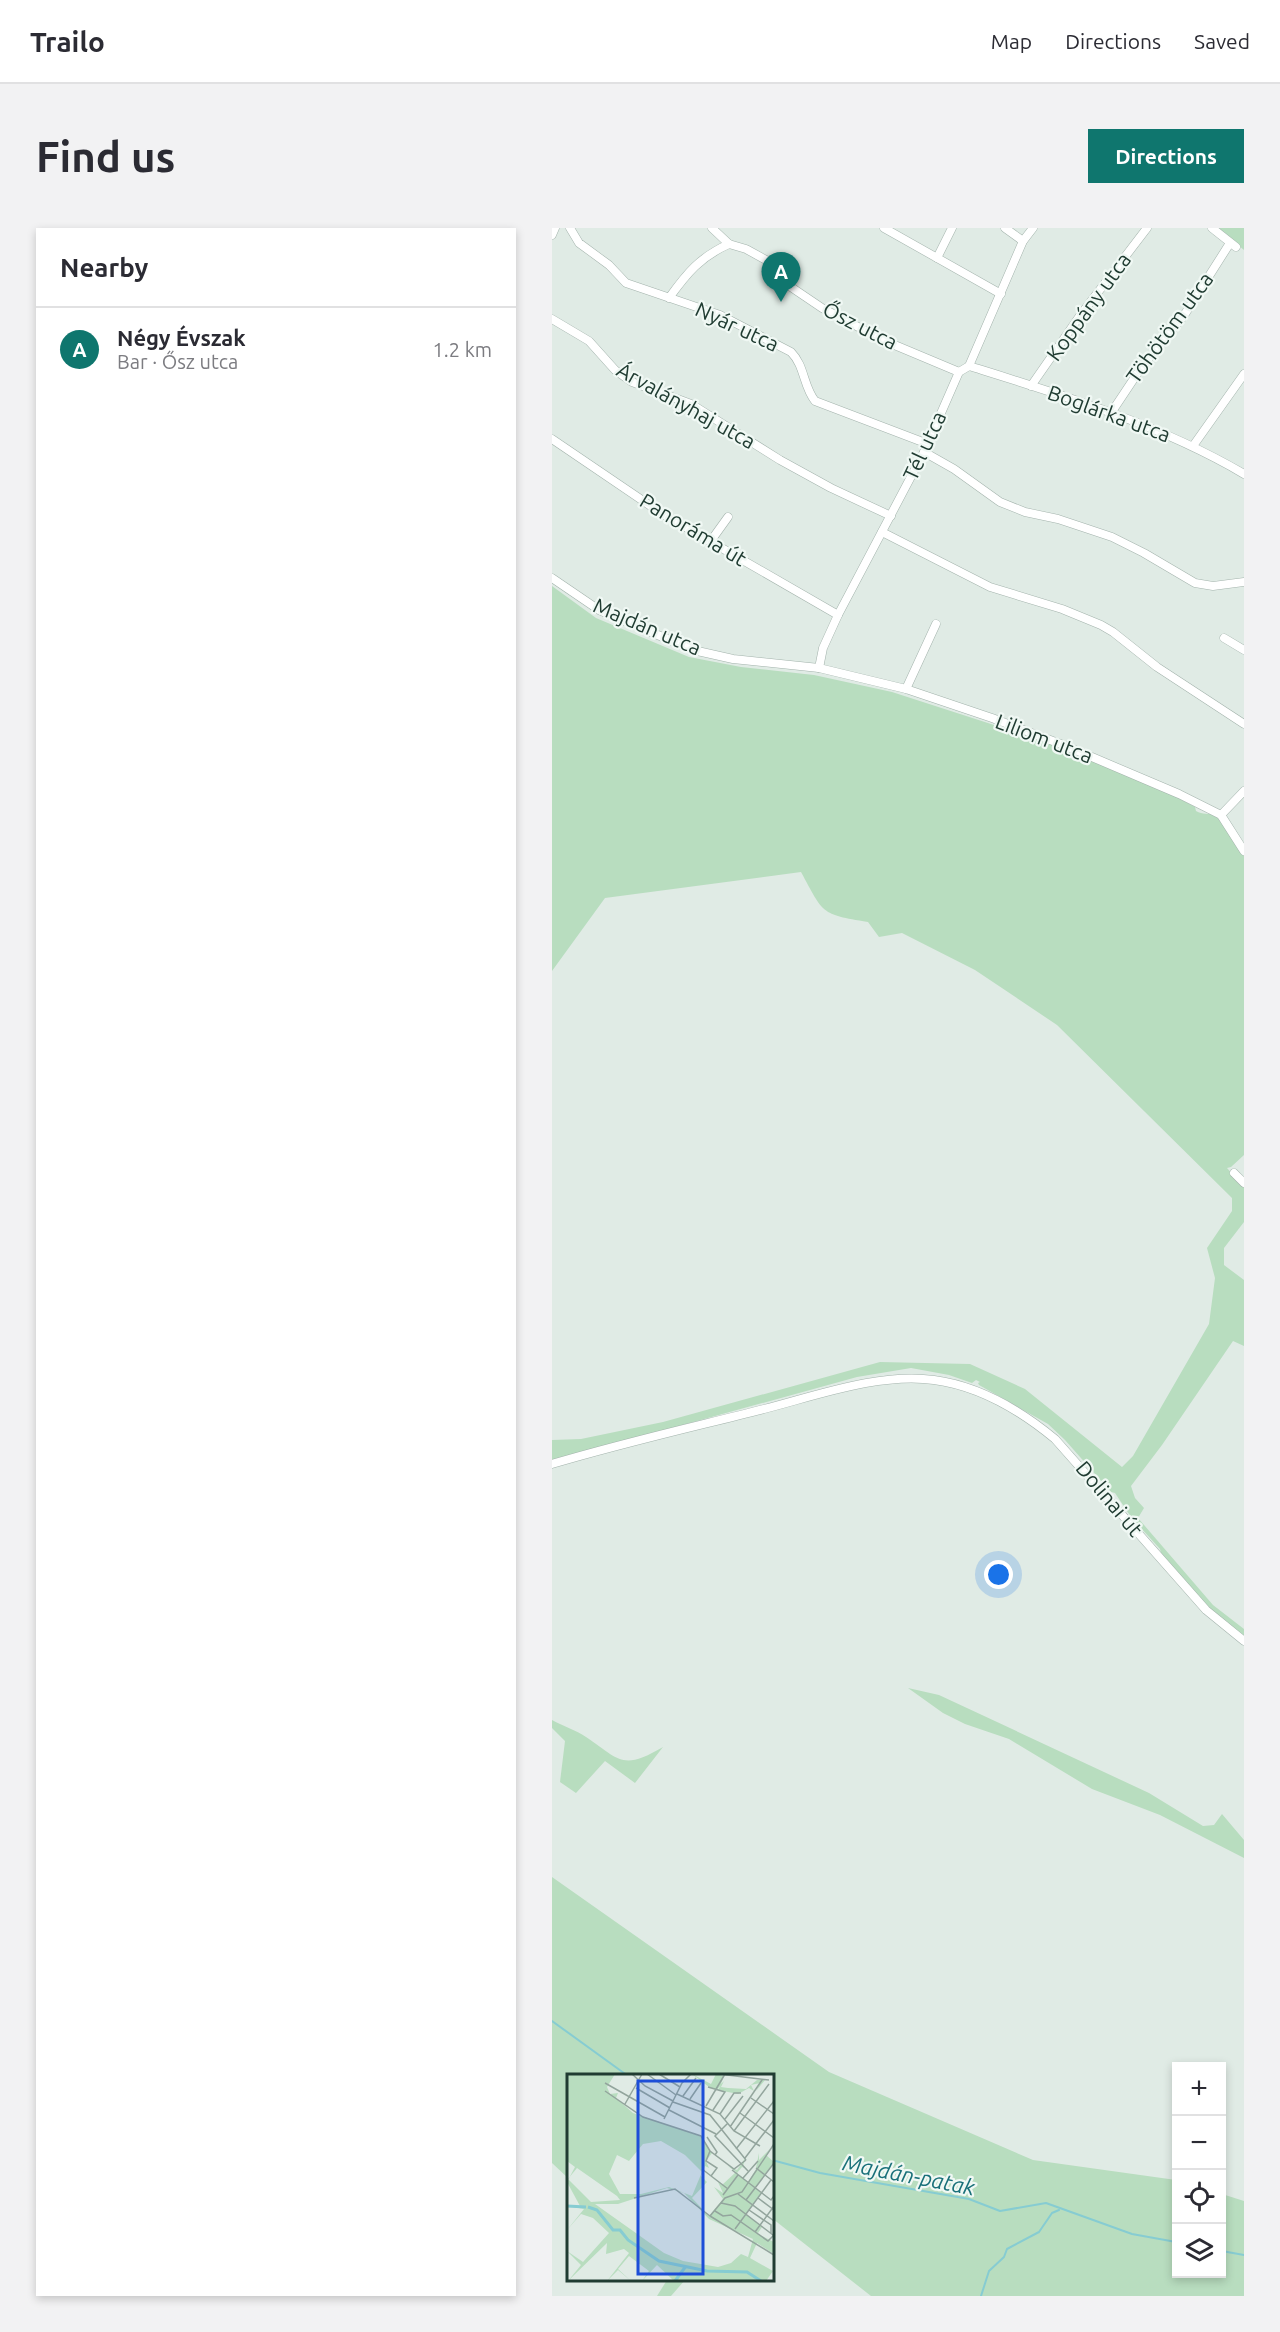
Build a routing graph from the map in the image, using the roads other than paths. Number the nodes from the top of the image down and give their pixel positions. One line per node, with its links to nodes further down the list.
1 (555, 228): 10 (street)
2 (570, 228): 15 (street, Nyár utca)
3 (712, 228): 12 (street, Ősz utca)
4 (884, 228): 13 (street)
5 (952, 228): 13 (street)
6 (1005, 228): 11 (street)
7 (1033, 228): 11 (street)
8 (1147, 228): 20 (street, Koppány utca)
9 (1212, 228): 21 (street, Töhötöm utca)
10 (552, 235)
11 (1023, 241): 14 (street)
12 (729, 244): 15 (street); 18 (street, Ősz utca)
13 (937, 258): 14 (street)
14 (1001, 294): 17 (street)
15 (669, 298): 23 (street, Nyár utca)
16 (552, 319): 27 (street, Árvalányhaj utca)
17 (969, 366): 18 (street); 20 (street, Boglárka utca)
18 (959, 372): 23 (street, Tél utca)
19 (1244, 374): 24 (street)
20 (1031, 386): 21 (street, Boglárka utca)
21 (1111, 413): 24 (street, Boglárka utca)
22 (552, 439): 30 (street, Panoráma út)
23 (928, 444): 25 (street, Tél utca)
24 (1193, 446): 26 (street, Boglárka utca)
25 (924, 452): 27 (street, Tél utca); 32 (street)
26 (1244, 474)
27 (891, 516): 29 (street, Tél utca)
28 (728, 517): 30 (street)
29 (882, 532): 33 (street, Tél utca); 39 (street)
30 (710, 542): 33 (street, Panoráma út)
31 (552, 578): 37 (street, Majdán utca)
32 (1244, 582)
33 (838, 615): 37 (street, Tél utca)
34 (936, 624): 38 (street)
35 (1224, 638): 36 (street)
36 (1244, 650)
37 (819, 668): 38 (street, Liliom utca)
38 (906, 689): 41 (street, Liliom utca)
39 (1244, 724)
40 (1244, 791): 41 (street)
41 (1221, 815): 42 (street)
42 (1244, 852)
43 (1234, 1173): 44 (street)
44 (1244, 1183)
45 (552, 1464): 46 (street, Dolinai út)
46 (1244, 1641)

